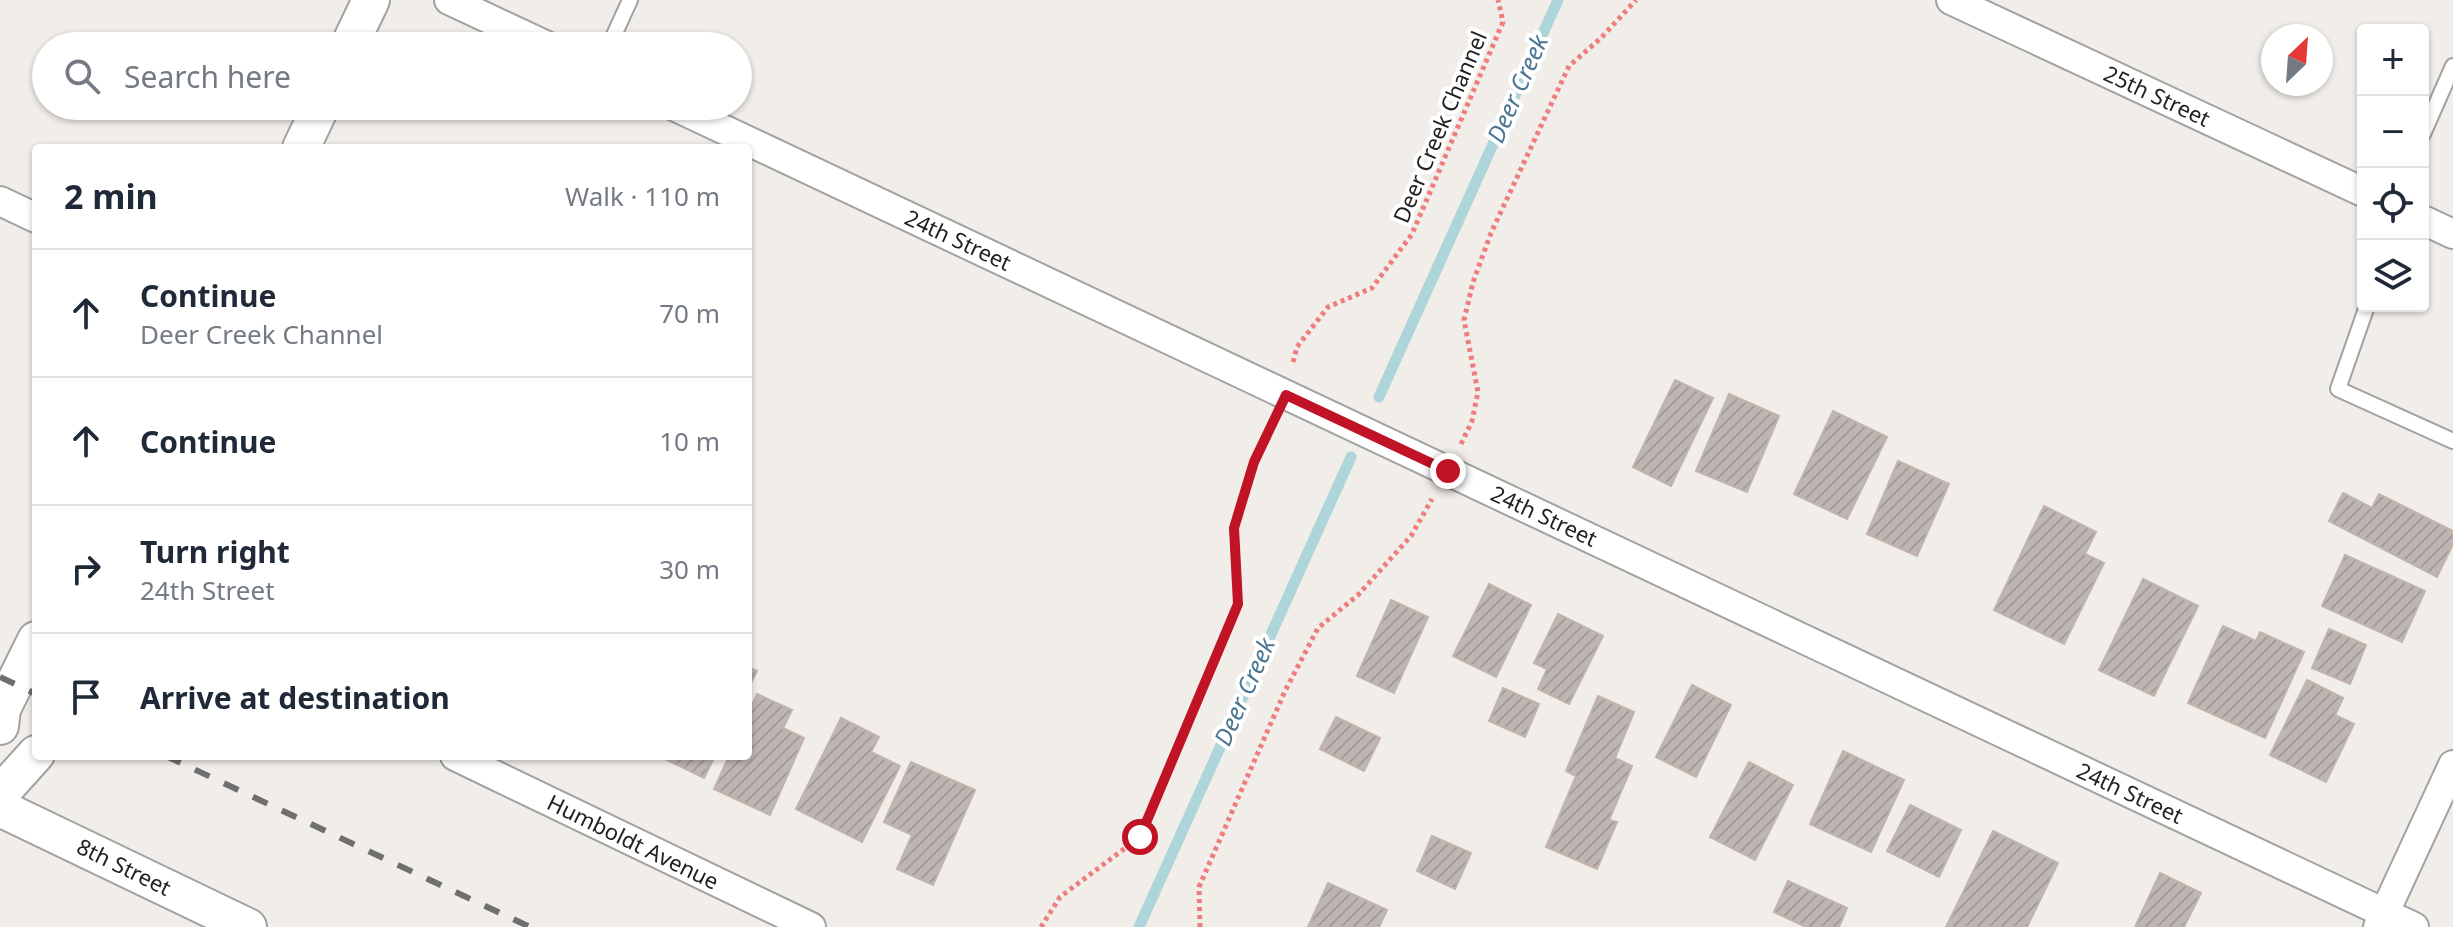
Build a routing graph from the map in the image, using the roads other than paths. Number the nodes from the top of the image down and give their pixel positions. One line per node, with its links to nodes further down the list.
1 (371, 0): 5 (street)
2 (449, 0): 6 (street)
3 (630, 0): 7 (lane)
4 (1951, 0): 13 (street, 25th Street)
5 (356, 32)
6 (517, 32)
7 (615, 32)
8 (2453, 66): 11 (lane)
9 (314, 120): 12 (street)
10 (704, 120): 27 (street, 24th Street)
11 (2429, 120)
12 (303, 144)
13 (2357, 189)
14 (0, 201): 15 (street)
15 (32, 216)
16 (2429, 223): 17 (street)
17 (2453, 234)
18 (2365, 312): 19 (lane)
19 (2453, 441)
20 (32, 648): 21 (street)
21 (0, 726)
22 (32, 758): 25 (street)
23 (463, 760): 29 (street, Humboldt Avenue)
24 (2453, 765): 27 (street)
25 (0, 794)
26 (0, 808): 28 (street, 8th Street)
27 (2381, 920): 30 (street, 24th Street)
28 (248, 927)
29 (811, 927)
30 (2414, 927)

